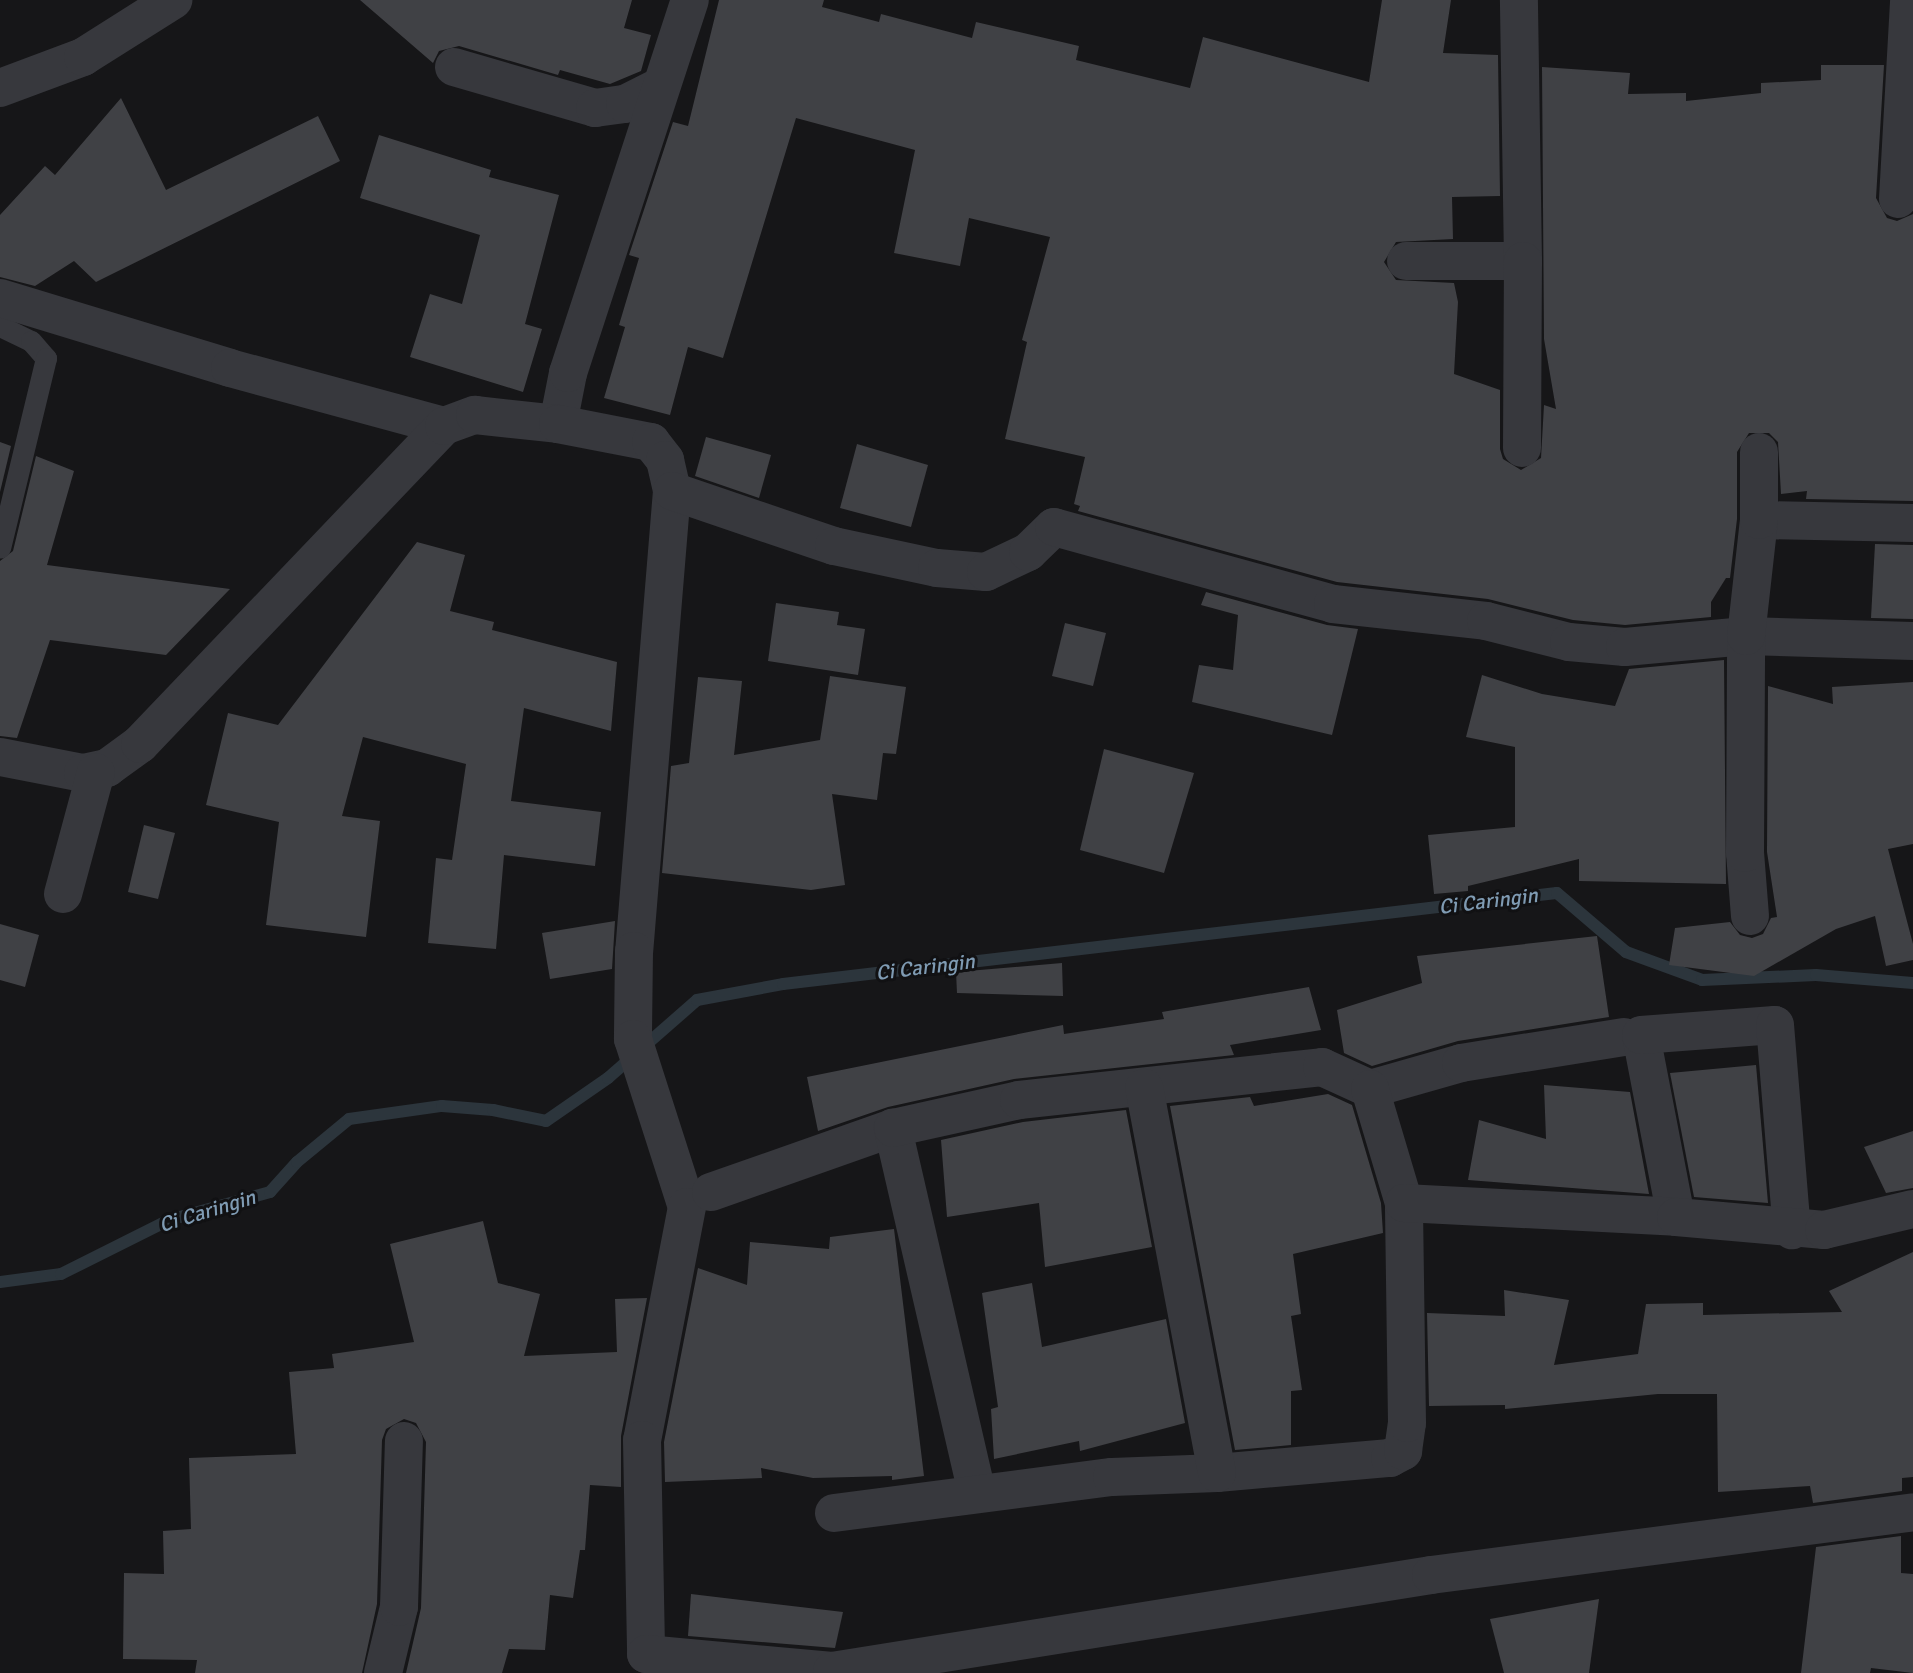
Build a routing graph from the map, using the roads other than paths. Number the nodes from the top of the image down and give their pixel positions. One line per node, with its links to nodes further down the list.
1 (173, 0): 7 (street)
2 (690, 0): 6 (street)
3 (1519, 0): 10 (street)
4 (1909, 0): 8 (street)
5 (454, 66): 6 (street)
6 (661, 86): 13 (street)
7 (0, 88)
8 (1898, 199)
9 (1406, 261): 10 (street)
10 (1523, 261): 15 (street)
11 (0, 298): 14 (street)
12 (0, 326): 20 (lane)
13 (558, 424): 14 (street); 17 (street)
14 (444, 426): 24 (street)
15 (1522, 448)
16 (1759, 452): 18 (street)
17 (672, 491): 21 (street); 39 (street)
18 (1759, 520): 19 (street); 21 (street)
19 (1913, 523)
20 (0, 548)
21 (1746, 636): 22 (street); 26 (street)
22 (1913, 641)
23 (0, 757): 24 (street)
24 (96, 772): 25 (street)
25 (63, 894)
26 (1750, 916)
27 (1624, 1037): 29 (street)
28 (1144, 1088): 29 (street); 30 (street); 37 (street)
29 (1370, 1089): 32 (street)
30 (893, 1128): 31 (street); 38 (street)
31 (711, 1192)
32 (1404, 1203): 34 (street); 37 (street)
33 (1913, 1209): 35 (street)
34 (1676, 1217): 35 (street); 35 (street)
35 (1792, 1230)
36 (404, 1441): 41 (street)
37 (1217, 1473): 38 (street)
38 (977, 1493): 40 (street)
39 (1913, 1512)
40 (834, 1513)
41 (383, 1673)

